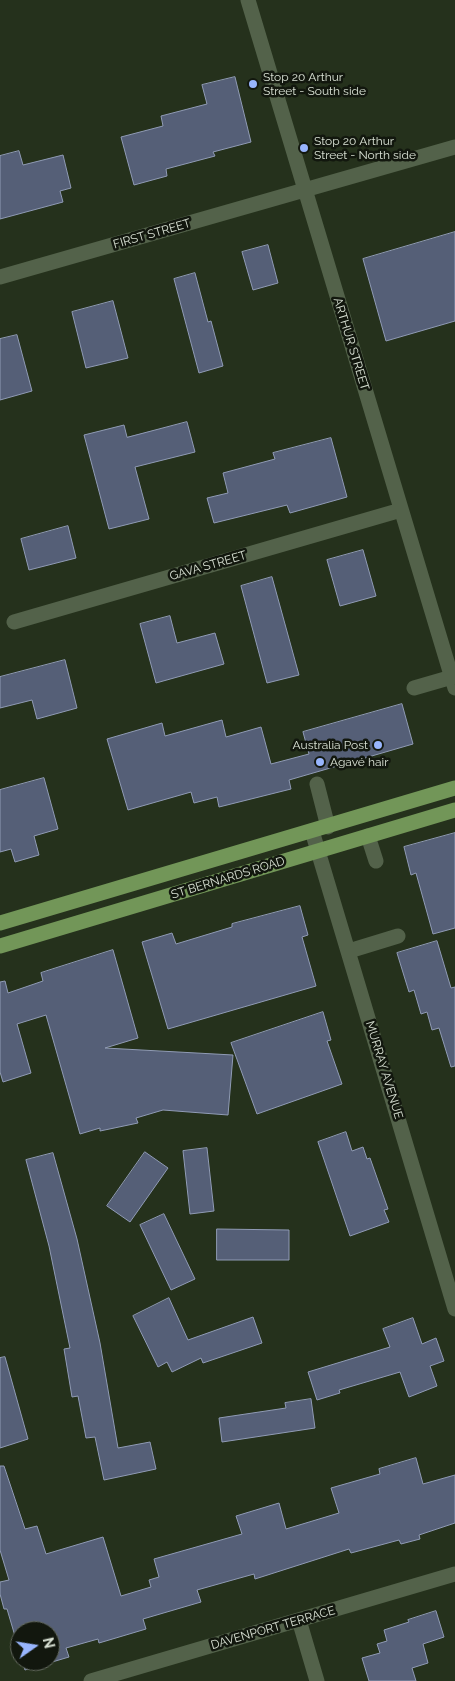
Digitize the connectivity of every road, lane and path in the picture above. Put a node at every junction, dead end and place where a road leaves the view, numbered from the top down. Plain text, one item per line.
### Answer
1 (248, 0) edge
2 (455, 147) edge
3 (304, 190) junction
4 (0, 277) edge
5 (401, 510) junction
6 (14, 622) dead end
7 (449, 649) edge
8 (453, 682) edge
9 (414, 688) dead end
10 (316, 784) dead end
11 (455, 788) edge
12 (455, 810) edge
13 (328, 827) junction
14 (312, 831) junction
15 (368, 836) junction
16 (319, 851) junction
17 (376, 861) dead end
18 (0, 924) edge
19 (398, 936) dead end
20 (0, 946) edge
21 (348, 951) junction
22 (455, 1309) edge
23 (455, 1574) edge
24 (299, 1620) junction
25 (91, 1681) edge
26 (317, 1681) edge

1 - 3 street, ARTHUR STREET
2 - 3 street, FIRST STREET
3 - 4 street, FIRST STREET
3 - 5 street, ARTHUR STREET
5 - 6 street, GAVA STREET
5 - 7 street, ARTHUR STREET
7 - 8 street, ARTHUR STREET
8 - 9 street
10 - 13 street
11 - 13 main road, ST BERNARDS ROAD
12 - 15 main road, ST BERNARDS ROAD
13 - 14 main road, ST BERNARDS ROAD
14 - 16 street, MURRAY AVENUE
14 - 18 main road, ST BERNARDS ROAD
15 - 16 main road, ST BERNARDS ROAD
15 - 17 street
16 - 20 main road, ST BERNARDS ROAD
16 - 21 street, MURRAY AVENUE
19 - 21 street
21 - 22 street, MURRAY AVENUE
23 - 24 street, DAVENPORT TERRACE
24 - 25 street, DAVENPORT TERRACE
24 - 26 street

